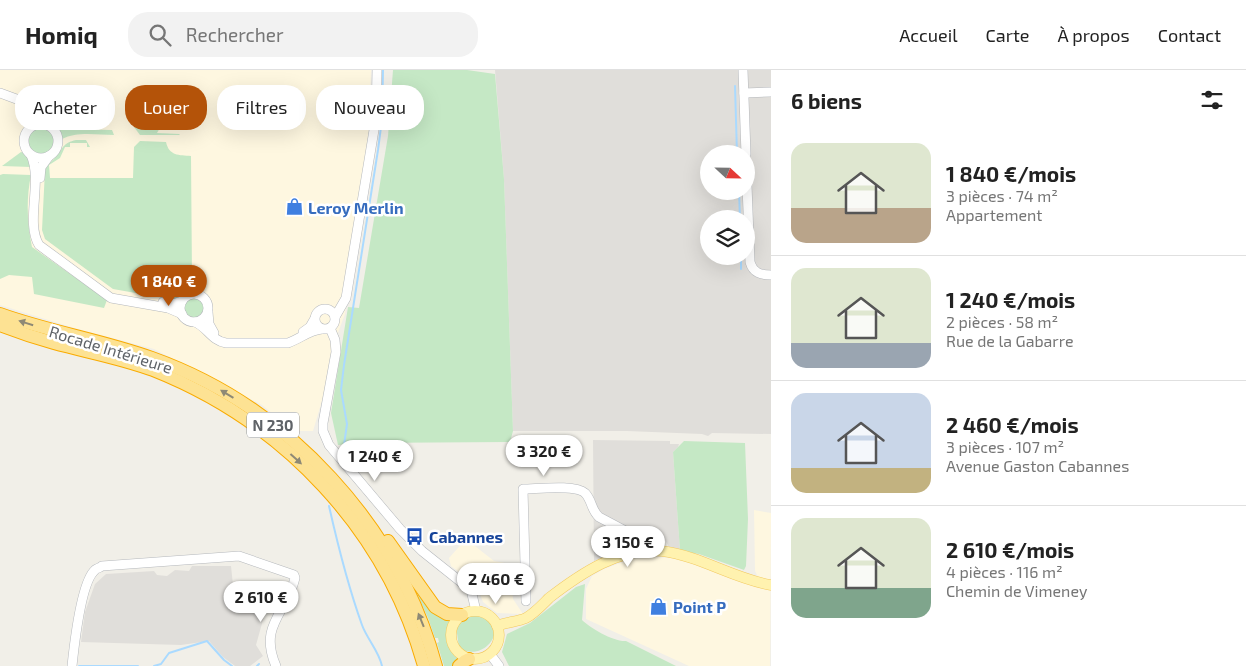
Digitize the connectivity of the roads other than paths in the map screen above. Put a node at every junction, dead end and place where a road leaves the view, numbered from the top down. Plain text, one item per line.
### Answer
1 (372, 70) edge
2 (377, 70) edge
3 (743, 70) edge
4 (0, 92) edge
5 (771, 92) edge
6 (744, 93) junction
7 (0, 98) edge
8 (15, 98) edge
9 (30, 130) edge
10 (54, 130) edge
11 (373, 131) junction
12 (26, 134) junction
13 (746, 145) edge
14 (31, 155) junction
15 (49, 156) junction
16 (748, 200) edge
17 (771, 275) edge
18 (347, 291) junction
19 (182, 301) junction
20 (327, 309) junction
21 (208, 312) junction
22 (0, 314) edge
23 (182, 314) junction
24 (335, 317) junction
25 (314, 320) junction
26 (195, 322) junction
27 (0, 326) edge
28 (326, 328) junction
29 (318, 464) junction
30 (650, 550) junction
31 (771, 586) edge
32 (526, 602) dead end
33 (476, 611) junction
34 (462, 615) junction
35 (497, 626) junction
36 (490, 654) junction
37 (464, 662) edge
38 (72, 666) edge
39 (276, 666) edge
40 (424, 666) edge
41 (436, 666) edge
42 (499, 666) edge

1 - 11 street
2 - 11 street
3 - 6 street
4 - 8 street
5 - 6 street
6 - 13 street
7 - 12 street
9 - 12 street
10 - 15 street
11 - 18 street
12 - 14 street
14 - 15 street
14 - 23 street
15 - 19 street
16 - 17 street
18 - 20 street
18 - 24 street
19 - 21 street
19 - 23 street
20 - 24 street
20 - 25 street
21 - 25 street
21 - 26 street
29 -> 22 highway, Rocade Intérieure / N 230
23 - 26 street
24 - 28 street
25 - 28 street
26 - 28 street
27 -> 40 highway, N 230
28 - 33 street
29 - 34 highway
41 -> 29 highway, Rocade Intérieure / N 230
30 - 31 main road
30 - 32 street
30 - 35 main road
33 - 34 main road
33 - 35 main road
34 - 37 main road
35 - 36 main road
36 - 37 main road
36 - 42 street
38 - 39 street

